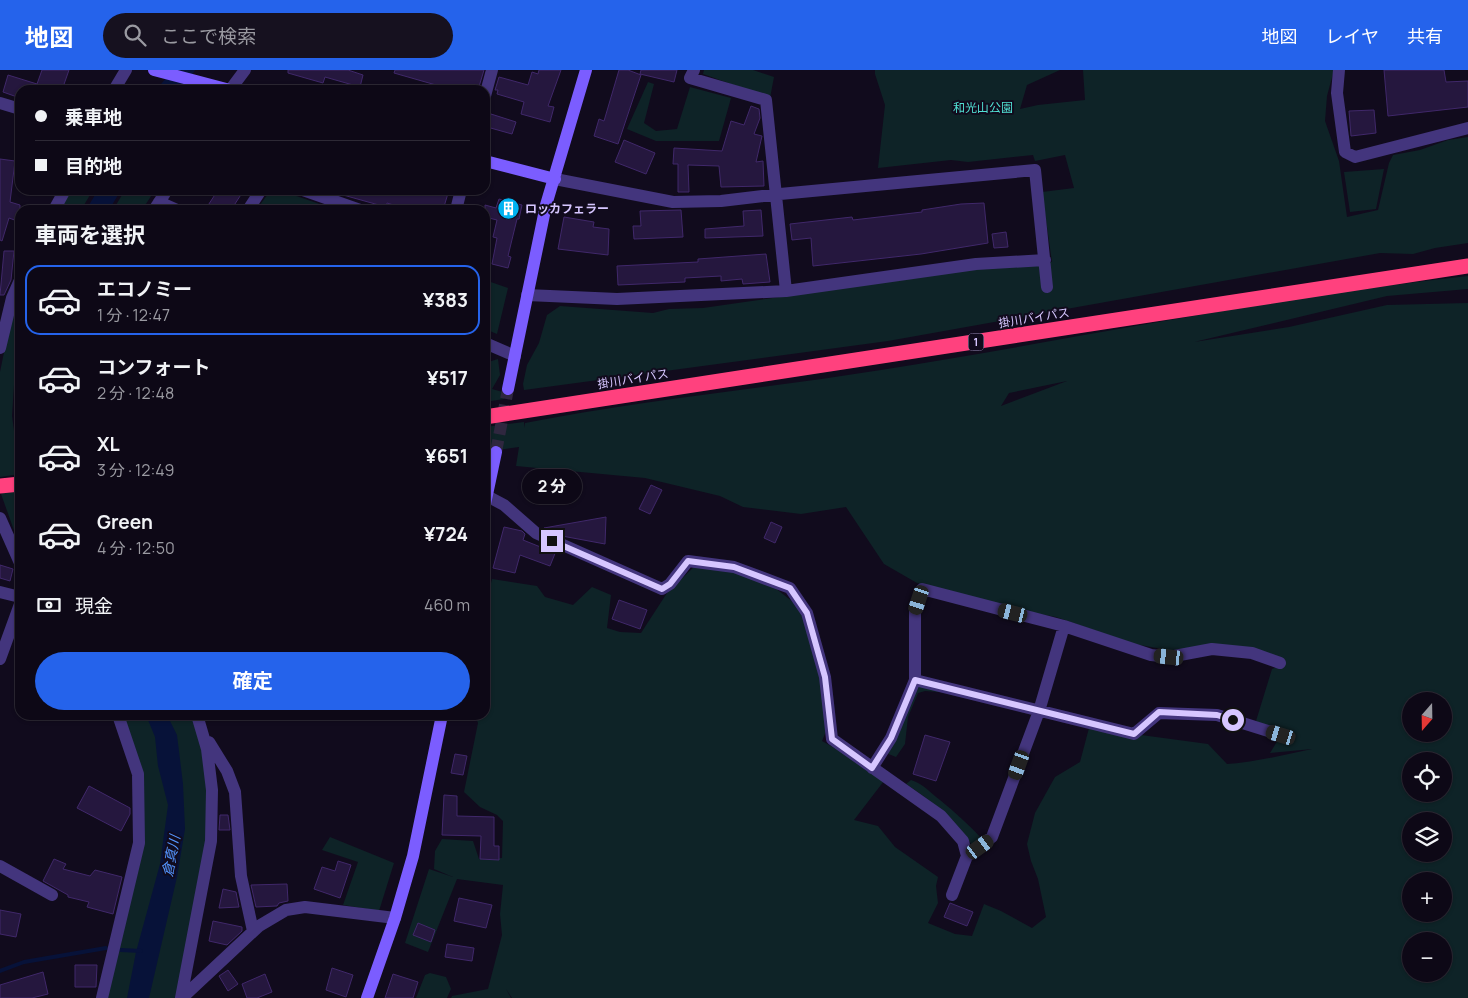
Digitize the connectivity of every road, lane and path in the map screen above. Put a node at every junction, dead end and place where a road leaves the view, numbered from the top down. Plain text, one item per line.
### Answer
1 (126, 70) edge
2 (154, 70) edge
3 (245, 70) edge
4 (492, 70) edge
5 (586, 70) edge
6 (694, 70) edge
7 (1339, 70) edge
8 (117, 85) edge
9 (211, 85) edge
10 (230, 85) edge
11 (488, 85) edge
12 (0, 103) edge
13 (15, 108) edge
14 (1468, 128) edge
15 (490, 161) edge
16 (555, 179) junction
17 (775, 194) junction
18 (317, 195) edge
19 (346, 205) edge
20 (1045, 260) junction
21 (1468, 266) edge
22 (1047, 286) dead end
23 (15, 291) edge
24 (786, 291) junction
25 (527, 295) junction
26 (490, 346) edge
27 (0, 348) edge
28 (515, 356) junction
29 (508, 389) tunnel mouth
30 (490, 416) edge
31 (496, 452) tunnel mouth
32 (490, 481) edge
33 (15, 484) edge
34 (0, 486) edge
35 (490, 501) edge
36 (0, 518) edge
37 (15, 552) edge
38 (0, 592) edge
39 (15, 595) edge
40 (15, 618) edge
41 (1064, 626) junction
42 (0, 659) edge
43 (1280, 663) dead end
44 (915, 680) junction
45 (1039, 711) junction
46 (120, 720) edge
47 (199, 720) edge
48 (441, 720) edge
49 (202, 732) junction
50 (1284, 736) dead end
51 (872, 768) junction
52 (967, 856) junction
53 (0, 866) edge
54 (52, 895) dead end
55 (952, 895) dead end
56 (395, 918) junction
57 (253, 932) junction
58 (102, 998) edge
59 (182, 998) edge
60 (367, 998) edge

1 - 8 street
2 - 9 street
3 - 10 street
4 - 11 street
5 - 16 street
6 - 17 street
7 - 14 street
12 - 13 street
15 - 16 street
16 - 17 street
16 - 25 street
17 - 20 street
17 - 24 street
18 - 19 street
20 - 22 street
20 - 24 street
21 - 30 highway, 掛川バイパス / 1
23 - 27 street
24 - 25 street
25 - 28 street
26 - 28 street
28 - 29 street
31 - 32 street
33 - 34 highway
35 - 51 street
36 - 37 street
38 - 39 street
40 - 42 street
41 - 43 street
41 - 44 street
41 - 45 street
44 - 45 street
44 - 51 street
45 - 50 street
45 - 52 street
46 - 58 street
47 - 49 street
48 - 56 street
49 - 57 street
49 - 59 street
51 - 52 street
52 - 55 street
53 - 54 street
56 - 57 street
56 - 60 street
57 - 59 street

